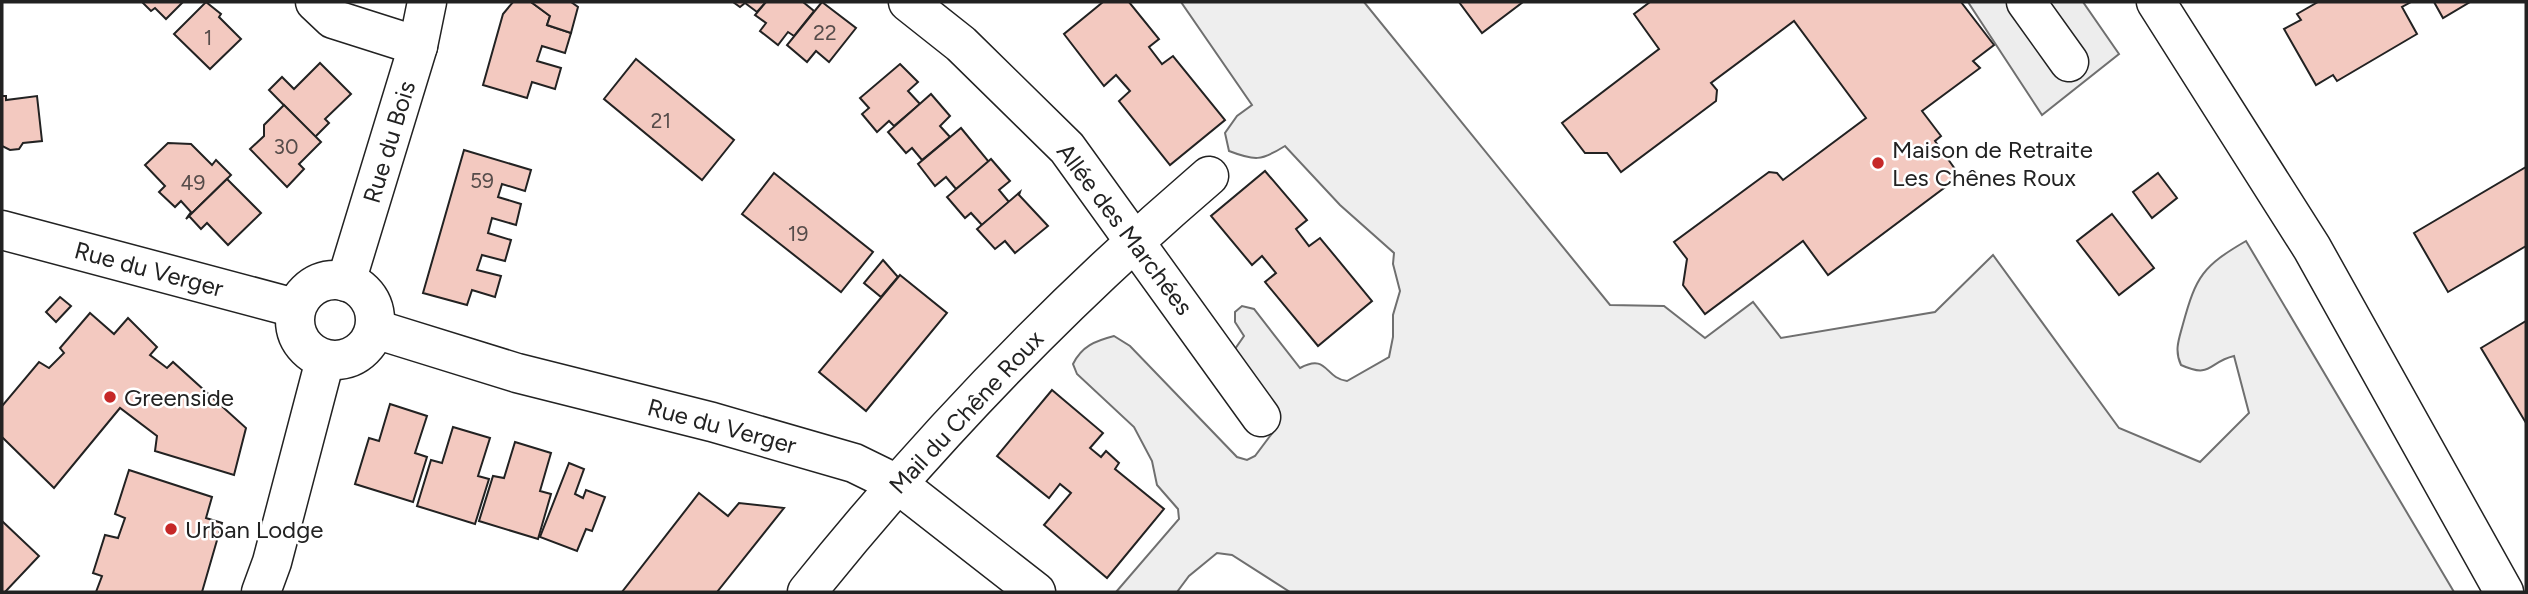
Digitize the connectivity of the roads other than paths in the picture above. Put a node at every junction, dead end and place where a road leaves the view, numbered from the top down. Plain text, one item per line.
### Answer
1 (315, 2) edge
2 (427, 2) edge
3 (908, 2) edge
4 (2025, 2) edge
5 (2156, 2) edge
6 (418, 46) junction
7 (2069, 62) dead end
8 (1209, 176) dead end
9 (2, 230) edge
10 (1134, 240) junction
11 (346, 282) junction
12 (295, 308) junction
13 (374, 329) junction
14 (325, 360) junction
15 (1261, 417) dead end
16 (899, 485) junction
17 (261, 592) edge
18 (807, 592) edge
19 (1036, 592) edge
20 (2504, 592) edge

1 - 6 street
2 - 6 street, Rue du Bois
3 - 10 street, Allée des Marchées
4 - 7 street
5 - 20 street
6 - 11 street, Rue du Bois
8 - 10 street, Mail du Chêne Roux
9 - 12 street, Rue du Verger
10 - 15 street, Allée des Marchées
10 - 16 street, Mail du Chêne Roux
11 - 12 street
11 - 13 street
12 - 14 street
13 - 14 street
13 - 16 street, Rue du Verger
14 - 17 street
16 - 18 street, Mail du Chêne Roux
16 - 19 street, Rue du Verger

